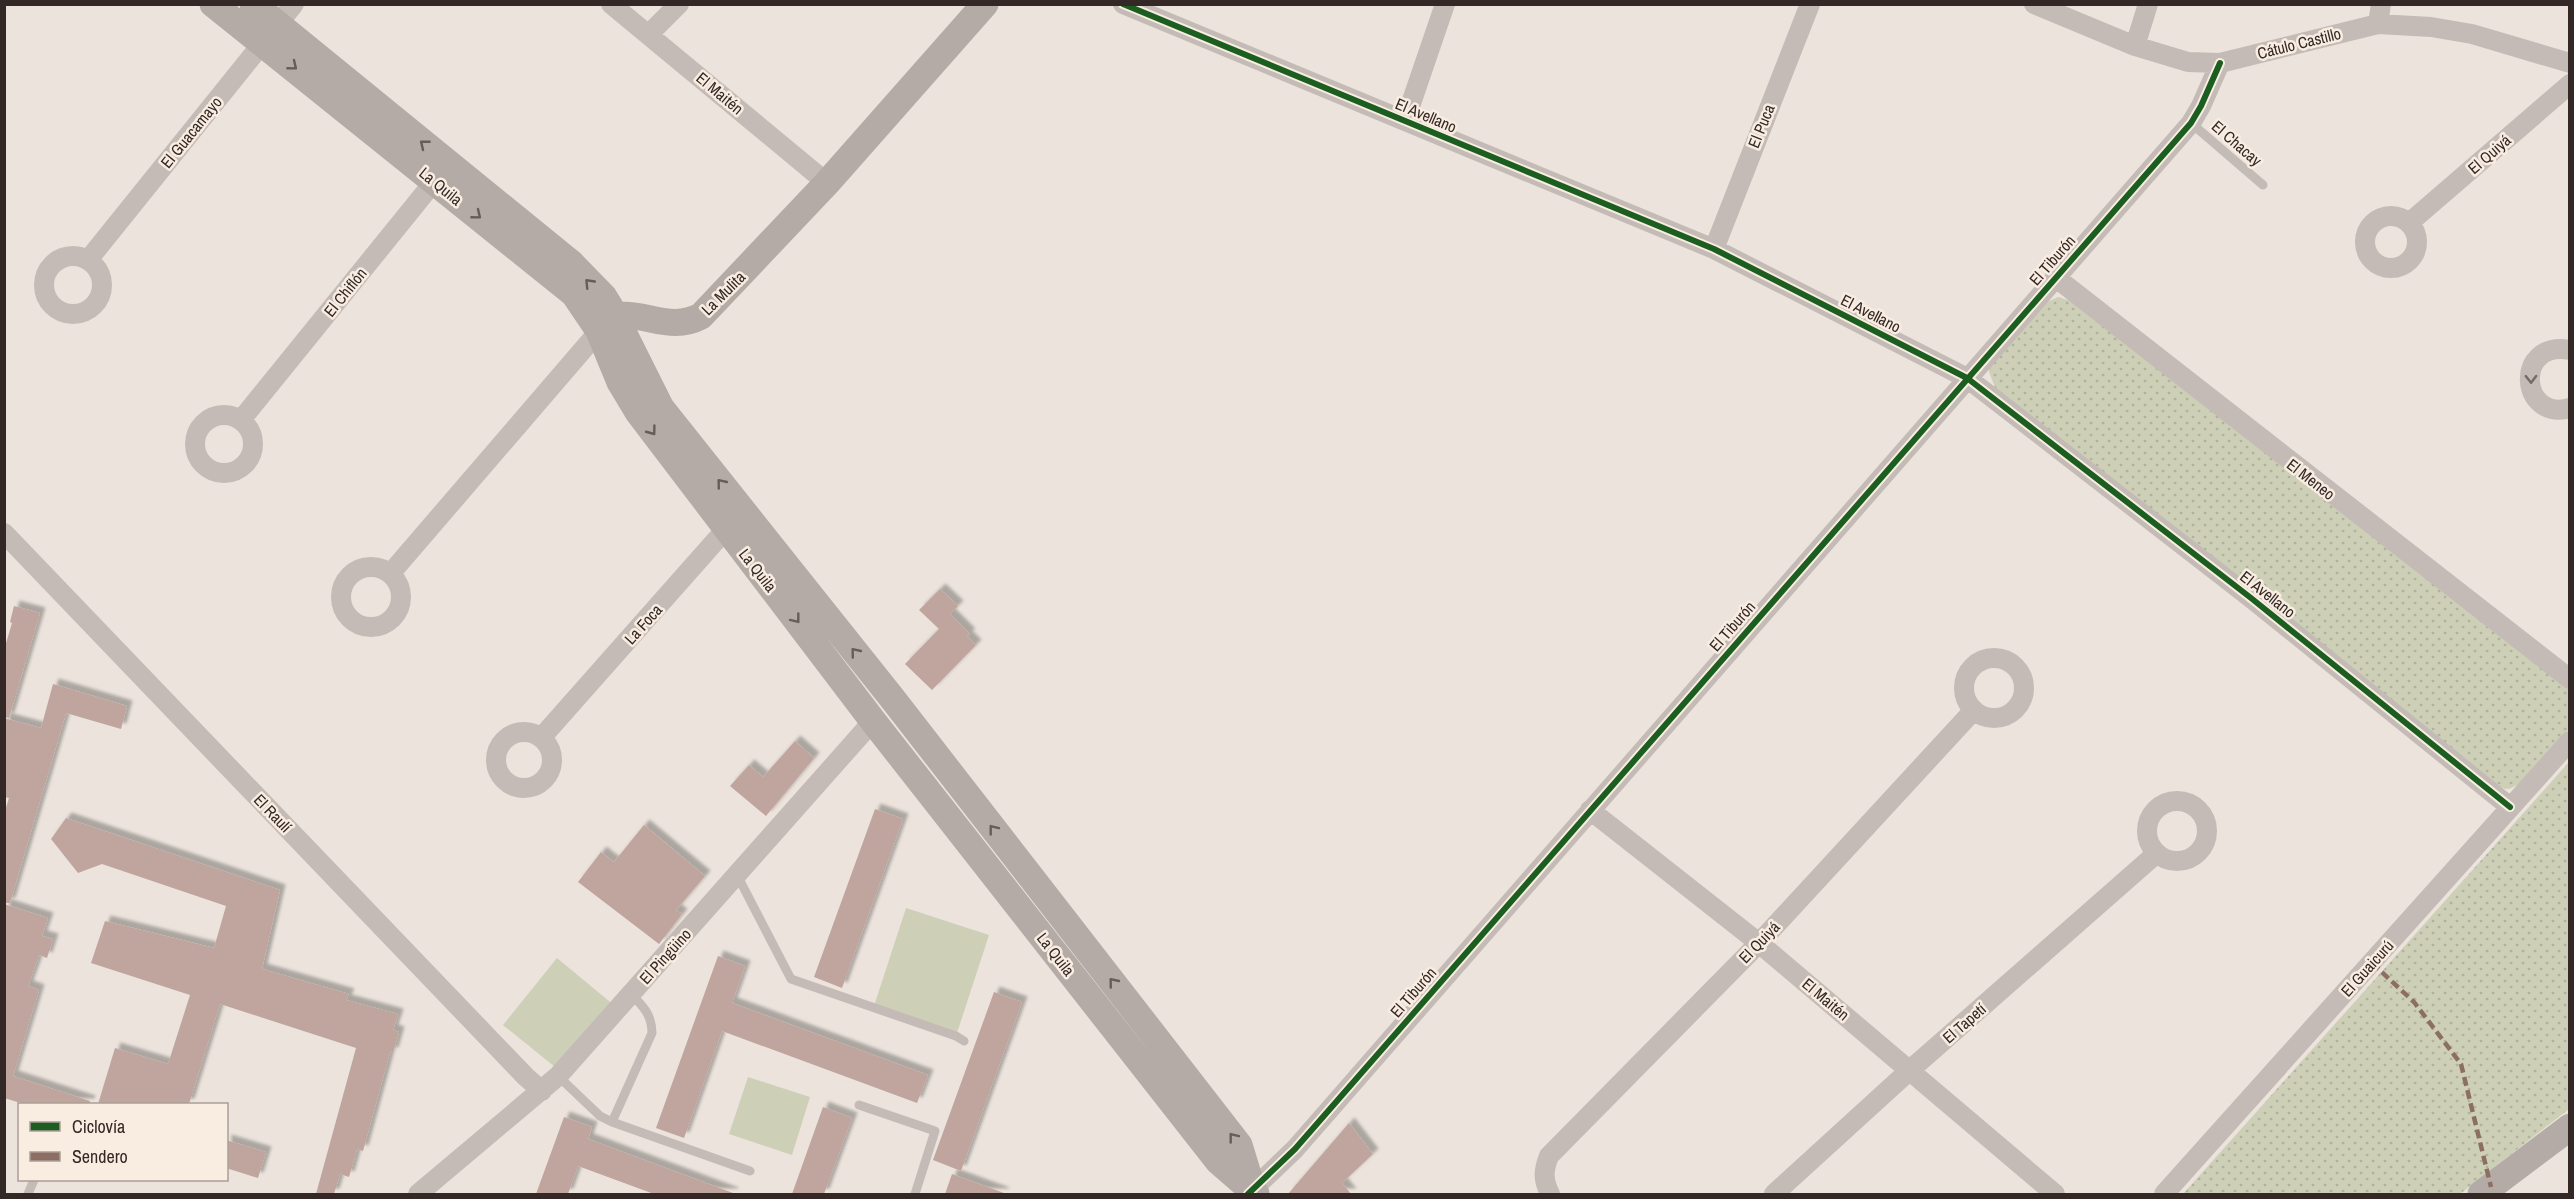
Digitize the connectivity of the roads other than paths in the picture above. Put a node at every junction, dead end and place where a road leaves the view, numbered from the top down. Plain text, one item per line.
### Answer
1 (213, 4) edge
2 (253, 4) edge
3 (611, 4) edge
4 (679, 4) edge
5 (985, 4) edge
6 (1123, 4) edge
7 (1445, 4) edge
8 (1809, 4) edge
9 (2034, 4) edge
10 (2148, 4) edge
11 (2380, 14) edge
12 (279, 24) edge
13 (649, 34) junction
14 (2135, 46) junction
15 (2220, 63) junction
16 (2570, 63) edge
17 (2570, 84) edge
18 (1405, 121) junction
19 (2191, 123) junction
20 (442, 172) junction
21 (827, 183) junction
22 (2263, 185) dead end
23 (2409, 223) dead end
24 (1714, 249) junction
25 (88, 260) dead end
26 (2055, 278) junction
27 (607, 325) junction
28 (2569, 349) edge
29 (1967, 378) junction
30 (2570, 408) edge
31 (241, 420) dead end
32 (735, 519) junction
33 (4, 533) edge
34 (390, 574) dead end
35 (2570, 679) edge
36 (892, 698) junction
37 (1974, 710) dead end
38 (873, 721) junction
39 (541, 738) dead end
40 (2570, 741) edge
41 (2510, 807) junction
42 (1590, 810) junction
43 (2157, 853) dead end
44 (737, 875) junction
45 (1759, 944) junction
46 (631, 994) junction
47 (964, 1041) dead end
48 (1910, 1070) junction
49 (558, 1076) junction
50 (542, 1091) junction
51 (859, 1105) dead end
52 (612, 1122) junction
53 (2570, 1127) edge
54 (750, 1171) dead end
55 (2033, 1188) edge
56 (1252, 1193) edge
57 (418, 1194) edge
58 (915, 1194) edge
59 (1550, 1194) edge
60 (1773, 1194) edge
61 (2055, 1194) edge
62 (2164, 1194) edge
63 (2481, 1194) edge

1 - 12 main road, La Quila
2 - 12 main road, La Quila
3 - 13 street, El Maitén
4 - 13 street
5 - 21 main road, La Mulita
6 - 18 street, El Avellano
7 - 18 street
8 - 24 street, El Puca
9 - 14 street, Cátulo Castillo
10 - 14 street
11 - 15 street, Cátulo Castillo
11 - 16 street, Cátulo Castillo
12 - 20 main road, La Quila
12 - 25 street, El Guacamayo
13 - 21 street, El Maitén
14 - 15 street, Cátulo Castillo
15 - 19 street, El Tiburón
17 - 23 street, El Quiyá
18 - 24 street, El Avellano
19 - 22 lane, El Chacay
19 - 26 street, El Tiburón
20 - 27 main road, La Quila
20 - 31 street, El Chiflón
21 - 27 main road, La Mulita
24 - 29 street, El Avellano
26 - 29 street, El Tiburón
26 - 35 street, El Meneo
27 - 32 main road, La Quila
27 - 34 street
28 -> 30 street
29 - 41 street, El Avellano
29 - 42 street, El Tiburón
36 -> 32 main road, La Quila
32 -> 38 main road, La Quila
32 - 39 street, La Foca
33 - 50 street, El Raulí
36 - 38 main road, El Pingüino
56 -> 36 main road, La Quila
37 - 45 street, El Quiyá
38 - 44 street, El Pingüino
38 - 56 main road, La Quila
40 - 41 street, El Guaicurú
41 - 62 street, El Guaicurú
42 - 45 street, El Maitén
42 - 56 street, El Tiburón
43 - 48 street, El Tapetí
44 - 46 street, El Pingüino
44 - 47 lane
45 - 48 street, El Maitén
45 - 59 street, El Quiyá
46 - 49 street, El Pingüino
46 - 52 lane
48 - 55 street, El Maitén
48 - 60 street, El Tapetí
49 - 50 street, El Pingüino
49 - 52 lane
50 - 57 street, El Pingüino
51 - 58 lane
52 - 54 lane
53 - 63 main road
55 - 61 street, El Maitén

